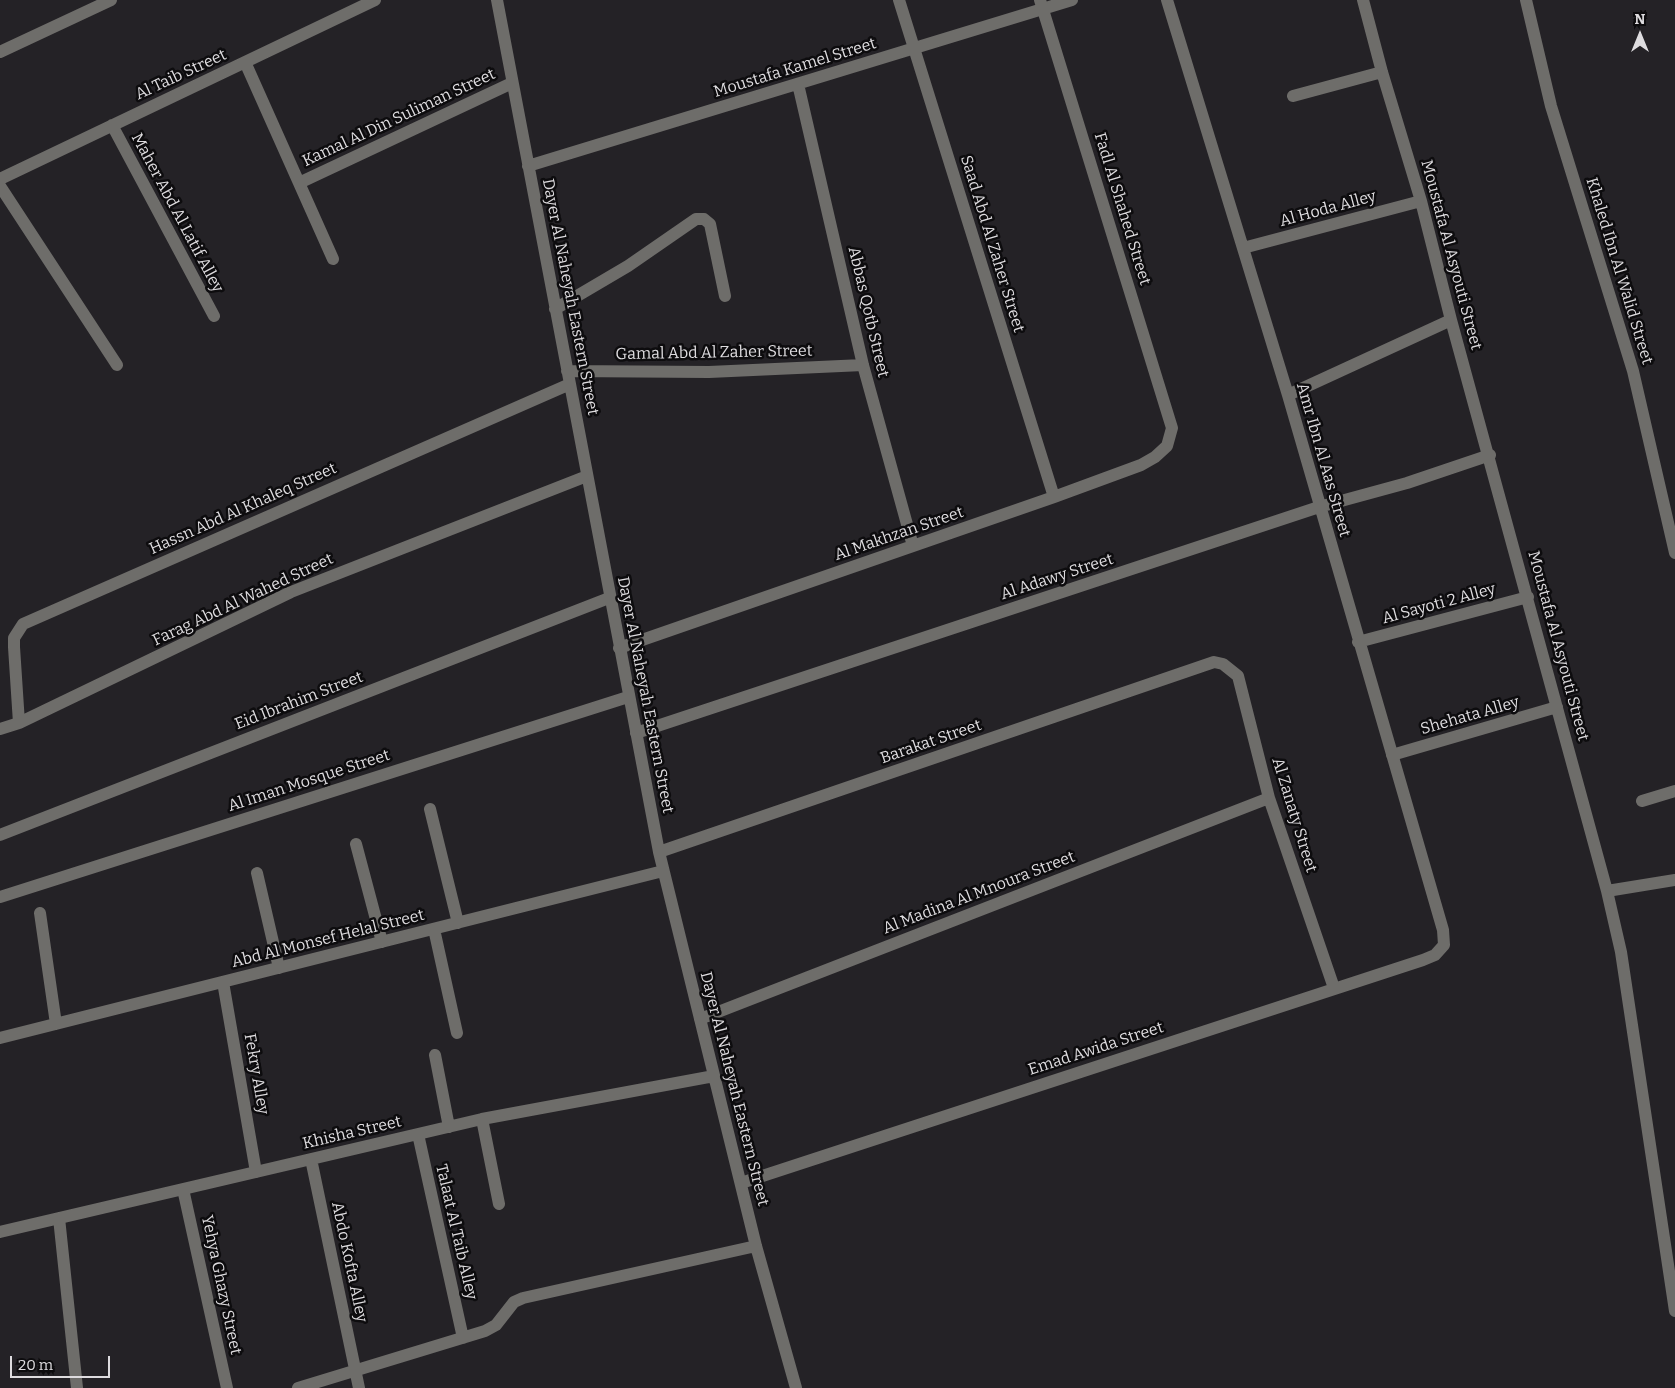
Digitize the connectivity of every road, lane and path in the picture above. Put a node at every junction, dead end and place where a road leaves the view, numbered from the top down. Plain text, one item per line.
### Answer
1 (111, 0) edge
2 (375, 0) edge
3 (497, 0) edge
4 (899, 0) edge
5 (1072, 0) edge
6 (1167, 0) edge
7 (1363, 0) edge
8 (1526, 0) edge
9 (1042, 4) edge
10 (914, 49) junction
11 (0, 52) edge
12 (246, 62) junction
13 (1382, 72) junction
14 (512, 83) junction
15 (798, 84) junction
16 (1294, 96) dead end
17 (112, 126) junction
18 (528, 166) junction
19 (0, 179) edge
20 (299, 184) junction
21 (0, 186) edge
22 (1421, 201) junction
23 (1244, 248) junction
24 (332, 259) dead end
25 (724, 296) dead end
26 (555, 309) junction
27 (214, 316) dead end
28 (1451, 320) junction
29 (117, 365) dead end
30 (862, 365) junction
31 (567, 371) junction
32 (570, 384) junction
33 (1288, 394) junction
34 (1172, 428) joint
35 (1490, 455) junction
36 (587, 476) junction
37 (1054, 497) junction
38 (1319, 507) junction
39 (913, 546) junction
40 (1675, 553) edge
41 (1528, 597) junction
42 (609, 598) junction
43 (1358, 642) junction
44 (619, 648) junction
45 (1214, 662) joint
46 (628, 697) junction
47 (1558, 707) junction
48 (19, 723) junction
49 (0, 728) edge
50 (636, 733) junction
51 (1392, 755) junction
52 (1675, 791) edge
53 (1269, 798) junction
54 (1642, 801) dead end
55 (430, 809) dead end
56 (0, 835) edge
57 (356, 844) dead end
58 (659, 852) junction
59 (663, 871) junction
60 (257, 874) dead end
61 (1675, 880) edge
62 (1607, 891) junction
63 (0, 897) edge
64 (40, 913) dead end
65 (458, 923) junction
66 (434, 929) junction
67 (1443, 930) joint
68 (382, 942) junction
69 (279, 968) junction
70 (223, 982) junction
71 (1334, 988) junction
72 (700, 1019) junction
73 (56, 1024) junction
74 (457, 1033) dead end
75 (0, 1038) edge
76 (435, 1055) dead end
77 (714, 1076) junction
78 (482, 1119) junction
79 (449, 1127) junction
80 (418, 1134) junction
81 (311, 1159) junction
82 (256, 1172) junction
83 (741, 1183) junction
84 (184, 1189) junction
85 (499, 1204) dead end
86 (59, 1218) junction
87 (0, 1232) edge
88 (756, 1246) junction
89 (1675, 1311) edge
90 (463, 1338) junction
91 (355, 1371) junction
92 (77, 1388) edge
93 (227, 1388) edge
94 (298, 1388) edge
95 (359, 1388) edge
96 (796, 1388) edge

1 - 11 street
2 - 12 street, Al Taib Street
3 - 14 street, Dayer Al Naheyah Eastern Street
4 - 10 street, Saad Abd Al Zaher Street
5 - 9 street, Moustafa Kamel Street
6 - 23 street, Amr Ibn Al Aas Street
7 - 13 street, Moustafa Al Asyouti Street
8 - 40 street, Khaled Ibn Al Walid Street
9 - 10 street, Moustafa Kamel Street
9 - 34 street, Fadl Al Shahed Street
10 - 15 street, Moustafa Kamel Street
10 - 37 street, Saad Abd Al Zaher Street
12 - 17 street, Al Taib Street
12 - 20 street
13 - 16 street
13 - 22 street, Moustafa Al Asyouti Street
14 - 18 street, Dayer Al Naheyah Eastern Street
14 - 20 street, Kamal Al Din Suliman Street
15 - 18 street, Moustafa Kamel Street
15 - 30 street, Abbas Qotb Street
17 - 19 street, Al Taib Street
17 - 27 street, Maher Abd Al Latif Alley
18 - 26 street, Dayer Al Naheyah Eastern Street
20 - 24 street
21 - 29 street
22 - 23 street, Al Hoda Alley
22 - 28 street, Moustafa Al Asyouti Street
23 - 33 street, Amr Ibn Al Aas Street
25 - 26 street
26 - 31 street, Dayer Al Naheyah Eastern Street
28 - 33 street
28 - 35 street, Moustafa Al Asyouti Street
30 - 31 street, Gamal Abd Al Zaher Street
30 - 39 street, Abbas Qotb Street
31 - 32 street, Dayer Al Naheyah Eastern Street
32 - 36 street, Dayer Al Naheyah Eastern Street
32 - 48 street, Hassn Abd Al Khaleq Street
33 - 38 street, Amr Ibn Al Aas Street
34 - 37 street, Al Makhzan Street
35 - 38 street, Al Adawy Street
35 - 41 street, Moustafa Al Asyouti Street
36 - 42 street, Dayer Al Naheyah Eastern Street
36 - 48 street, Farag Abd Al Wahed Street
37 - 39 street, Al Makhzan Street
38 - 43 street, Amr Ibn Al Aas Street
38 - 50 street, Al Adawy Street
39 - 44 street, Al Makhzan Street
41 - 43 street, Al Sayoti 2 Alley
41 - 47 street, Moustafa Al Asyouti Street
42 - 44 street, Dayer Al Naheyah Eastern Street
42 - 56 street, Eid Ibrahim Street
43 - 51 street, Amr Ibn Al Aas Street
44 - 46 street, Dayer Al Naheyah Eastern Street
45 - 53 street, Al Zanaty Street
45 - 58 street, Barakat Street
46 - 50 street, Dayer Al Naheyah Eastern Street
46 - 63 street, Al Iman Mosque Street
47 - 51 street, Shehata Alley
47 - 62 street, Moustafa Al Asyouti Street
48 - 49 street, Farag Abd Al Wahed Street
50 - 58 street, Dayer Al Naheyah Eastern Street
51 - 67 street, Amr Ibn Al Aas Street
52 - 54 street
53 - 71 street, Al Zanaty Street
53 - 72 street, Al Madina Al Mnoura Street
55 - 65 street
57 - 68 street
58 - 59 street, Dayer Al Naheyah Eastern Street
59 - 65 street, Abd Al Monsef Helal Street
59 - 72 street, Dayer Al Naheyah Eastern Street
60 - 69 street
61 - 62 street
62 - 89 street, Moustafa Al Asyouti Street
64 - 73 street
65 - 66 street, Abd Al Monsef Helal Street
66 - 68 street, Abd Al Monsef Helal Street
66 - 74 street
67 - 71 street, Emad Awida Street
68 - 69 street, Abd Al Monsef Helal Street
69 - 70 street, Abd Al Monsef Helal Street
70 - 73 street, Abd Al Monsef Helal Street
70 - 82 street, Fekry Alley
71 - 83 street, Emad Awida Street
72 - 77 street, Dayer Al Naheyah Eastern Street
73 - 75 street, Abd Al Monsef Helal Street
76 - 79 street
77 - 78 street, Khisha Street
77 - 83 street, Dayer Al Naheyah Eastern Street
78 - 79 street, Khisha Street
78 - 85 street
79 - 80 street, Khisha Street
80 - 81 street, Khisha Street
80 - 90 street, Talaat Al Taib Alley
81 - 82 street, Khisha Street
81 - 91 street, Abdo Kofta Alley
82 - 84 street, Khisha Street
83 - 88 street, Dayer Al Naheyah Eastern Street
84 - 86 street, Khisha Street
84 - 93 street, Yehya Ghazy Street
86 - 87 street, Khisha Street
86 - 92 street
88 - 90 street
88 - 96 street, Dayer Al Naheyah Eastern Street
90 - 91 street
91 - 94 street
91 - 95 street, Abdo Kofta Alley

